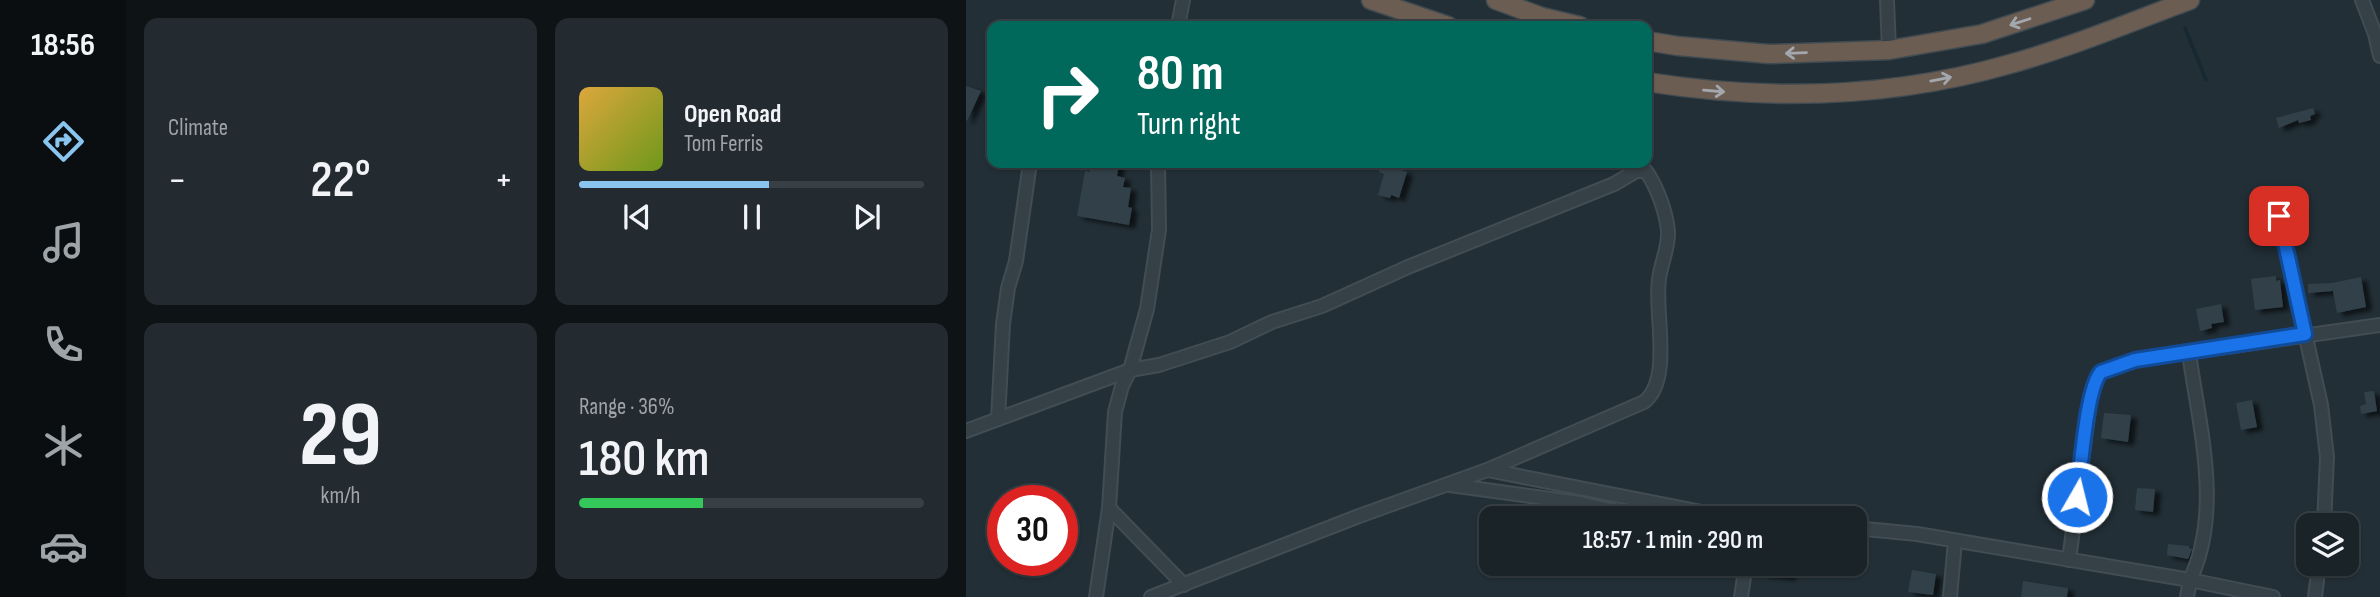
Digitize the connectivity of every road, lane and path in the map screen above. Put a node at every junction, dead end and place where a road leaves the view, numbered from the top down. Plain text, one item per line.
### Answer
1 (1183, 0) edge
2 (1371, 0) edge
3 (1496, 0) edge
4 (1887, 0) edge
5 (2085, 0) edge
6 (2190, 0) edge
7 (2362, 0) edge
8 (1179, 21) edge
9 (1433, 21) edge
10 (1559, 21) edge
11 (2378, 34) edge
12 (1652, 42) edge
13 (1889, 50) junction
14 (2380, 56) edge
15 (1652, 83) edge
16 (1029, 168) edge
17 (1158, 168) edge
18 (2279, 216) dead end
19 (2380, 325) edge
20 (2305, 334) junction
21 (2189, 353) junction
22 (1130, 370) junction
23 (998, 419) junction
24 (966, 431) edge
25 (1487, 470) junction
26 (1447, 484) junction
27 (1590, 489) junction
28 (1580, 503) junction
29 (1593, 506) edge
30 (1667, 506) edge
31 (1109, 508) junction
32 (2325, 513) edge
33 (1867, 529) edge
34 (1955, 541) junction
35 (2069, 560) junction
36 (1742, 576) edge
37 (2318, 576) edge
38 (2189, 580) junction
39 (1184, 585) junction
40 (1096, 597) edge
41 (1151, 597) edge
42 (1741, 597) edge
43 (1950, 597) edge
44 (2187, 597) edge
45 (2273, 597) edge
46 (2315, 597) edge

1 - 8 street
2 - 9 highway
3 - 10 highway
4 - 13 street
5 -> 13 highway
15 -> 6 highway
7 - 11 street
11 - 14 street
13 -> 12 highway
16 - 23 street
17 - 22 street
18 - 20 street
19 - 20 street
20 - 21 street
20 - 32 street
21 - 35 street
21 - 38 street
22 - 23 street
22 - 25 street
22 - 31 street
23 - 24 street
25 - 26 street
25 - 27 street
26 - 28 street
26 - 39 street
27 - 28 street
27 - 30 street
28 - 29 street
31 - 39 street
31 - 40 street
33 - 34 street
34 - 35 street
34 - 43 street
35 - 38 street
36 - 42 street
37 - 46 street
38 - 44 street
38 - 45 street
39 - 41 street

